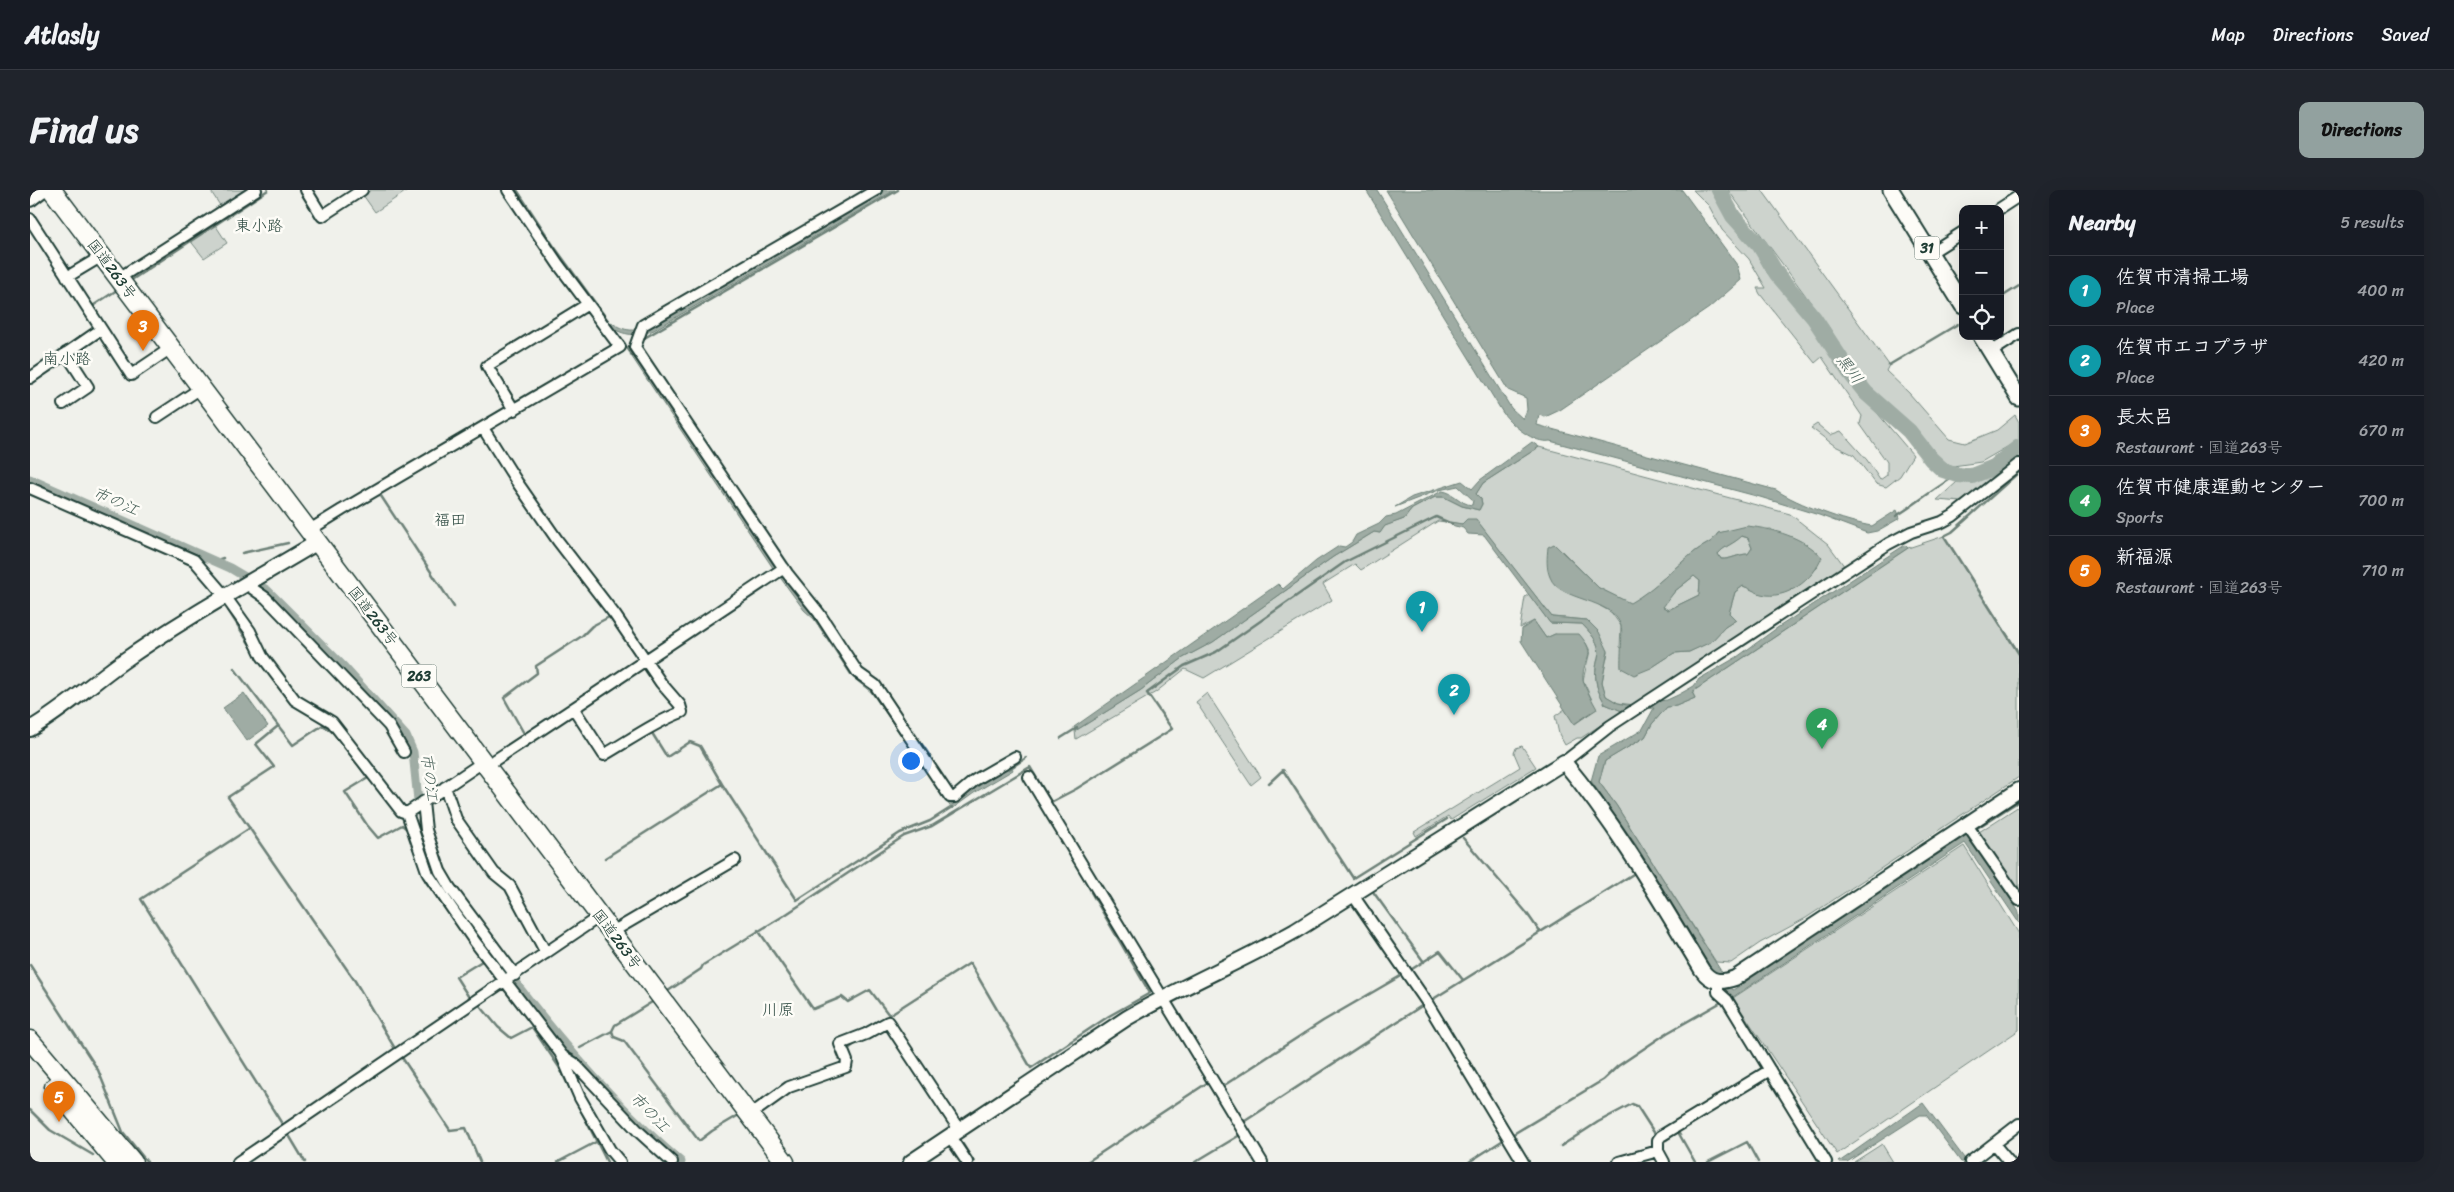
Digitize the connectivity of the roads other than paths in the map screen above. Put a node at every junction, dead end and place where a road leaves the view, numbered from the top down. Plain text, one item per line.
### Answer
1 (42, 190) edge
2 (52, 190) edge
3 (256, 190) edge
4 (306, 190) edge
5 (362, 190) edge
6 (508, 190) edge
7 (876, 190) edge
8 (1891, 190) edge
9 (2019, 196) edge
10 (30, 199) edge
11 (2004, 206) edge
12 (30, 219) edge
13 (1959, 235) edge
14 (1930, 253) junction
15 (102, 256) junction
16 (67, 277) junction
17 (119, 278) junction
18 (1959, 300) edge
19 (588, 304) junction
20 (100, 330) junction
21 (2019, 334) edge
22 (1984, 340) edge
23 (171, 348) junction
24 (1991, 352) junction
25 (66, 353) junction
26 (30, 378) edge
27 (201, 388) junction
28 (2019, 398) edge
29 (63, 404) dead end
30 (514, 410) junction
31 (157, 417) dead end
32 (485, 431) junction
33 (2019, 464) edge
34 (30, 488) edge
35 (312, 537) junction
36 (780, 570) junction
37 (251, 581) junction
38 (225, 596) junction
39 (644, 661) junction
40 (576, 711) junction
41 (30, 729) edge
42 (404, 752) dead end
43 (1015, 757) dead end
44 (483, 762) junction
45 (1564, 762) junction
46 (1029, 777) dead end
47 (445, 787) junction
48 (2019, 790) edge
49 (423, 802) junction
50 (410, 811) junction
51 (1970, 829) junction
52 (735, 860) dead end
53 (1355, 893) junction
54 (2019, 900) edge
55 (600, 916) junction
56 (612, 932) junction
57 (546, 953) junction
58 (515, 975) junction
59 (1724, 980) junction
60 (504, 982) junction
61 (1162, 998) junction
62 (30, 1040) edge
63 (561, 1054) junction
64 (30, 1057) edge
65 (1770, 1070) junction
66 (750, 1115) junction
67 (2019, 1124) edge
68 (955, 1135) junction
69 (1994, 1144) junction
70 (1658, 1151) junction
71 (116, 1162) edge
72 (133, 1162) edge
73 (238, 1162) edge
74 (620, 1162) edge
75 (672, 1162) edge
76 (786, 1162) edge
77 (911, 1162) edge
78 (967, 1162) edge
79 (1262, 1162) edge
80 (1523, 1162) edge
81 (1619, 1162) edge
82 (1664, 1162) edge
83 (1826, 1162) edge
84 (1970, 1162) edge
85 (2009, 1162) edge

1 - 10 street
2 - 15 highway, 国道263号 / 263
3 - 17 street
4 - 5 street
6 - 19 street
7 - 36 street
8 - 14 main road, 31
9 - 11 street
12 - 16 street
13 - 14 street
14 - 18 main road, 31
15 - 16 street
15 - 17 highway, 国道263号 / 263
16 - 20 street
17 - 23 highway, 国道263号 / 263
19 - 30 street
19 - 30 street
20 - 23 street
20 - 25 street
21 - 24 street
22 - 24 main road
23 - 27 highway, 国道263号 / 263
24 - 28 main road
25 - 26 street
25 - 29 street
27 - 31 street
27 - 35 highway, 国道263号 / 263
30 - 32 street
32 - 35 street
32 - 39 street
33 - 45 street
34 - 38 street
35 - 37 street
35 - 44 highway, 国道263号 / 263
36 - 39 street
36 - 43 street
37 - 38 street
37 - 42 street
38 - 41 street
38 - 50 street
39 - 40 street
39 - 40 street
40 - 44 street
44 - 47 street
44 - 55 highway, 国道263号 / 263
45 - 53 street
45 - 59 street
46 - 61 street
47 - 49 street
47 - 57 street
48 - 51 street
49 - 50 street
49 - 58 street
50 - 60 street
51 - 54 street
51 - 59 street
52 - 56 street
53 - 61 street
53 - 80 street
55 - 56 highway, 国道263号 / 263
55 - 57 street
56 - 66 highway, 国道263号 / 263
57 - 58 street
58 - 60 street
59 - 65 street
60 - 63 street
60 - 73 street
61 - 68 street
61 - 79 street
62 - 72 highway
63 - 74 street
63 - 75 street
64 - 71 highway
65 - 70 street
65 - 83 street
66 - 68 street
66 - 76 highway, 国道263号 / 263
67 - 69 street
68 - 77 street
68 - 78 street
69 - 84 street
69 - 85 street
70 - 81 street
70 - 82 street

